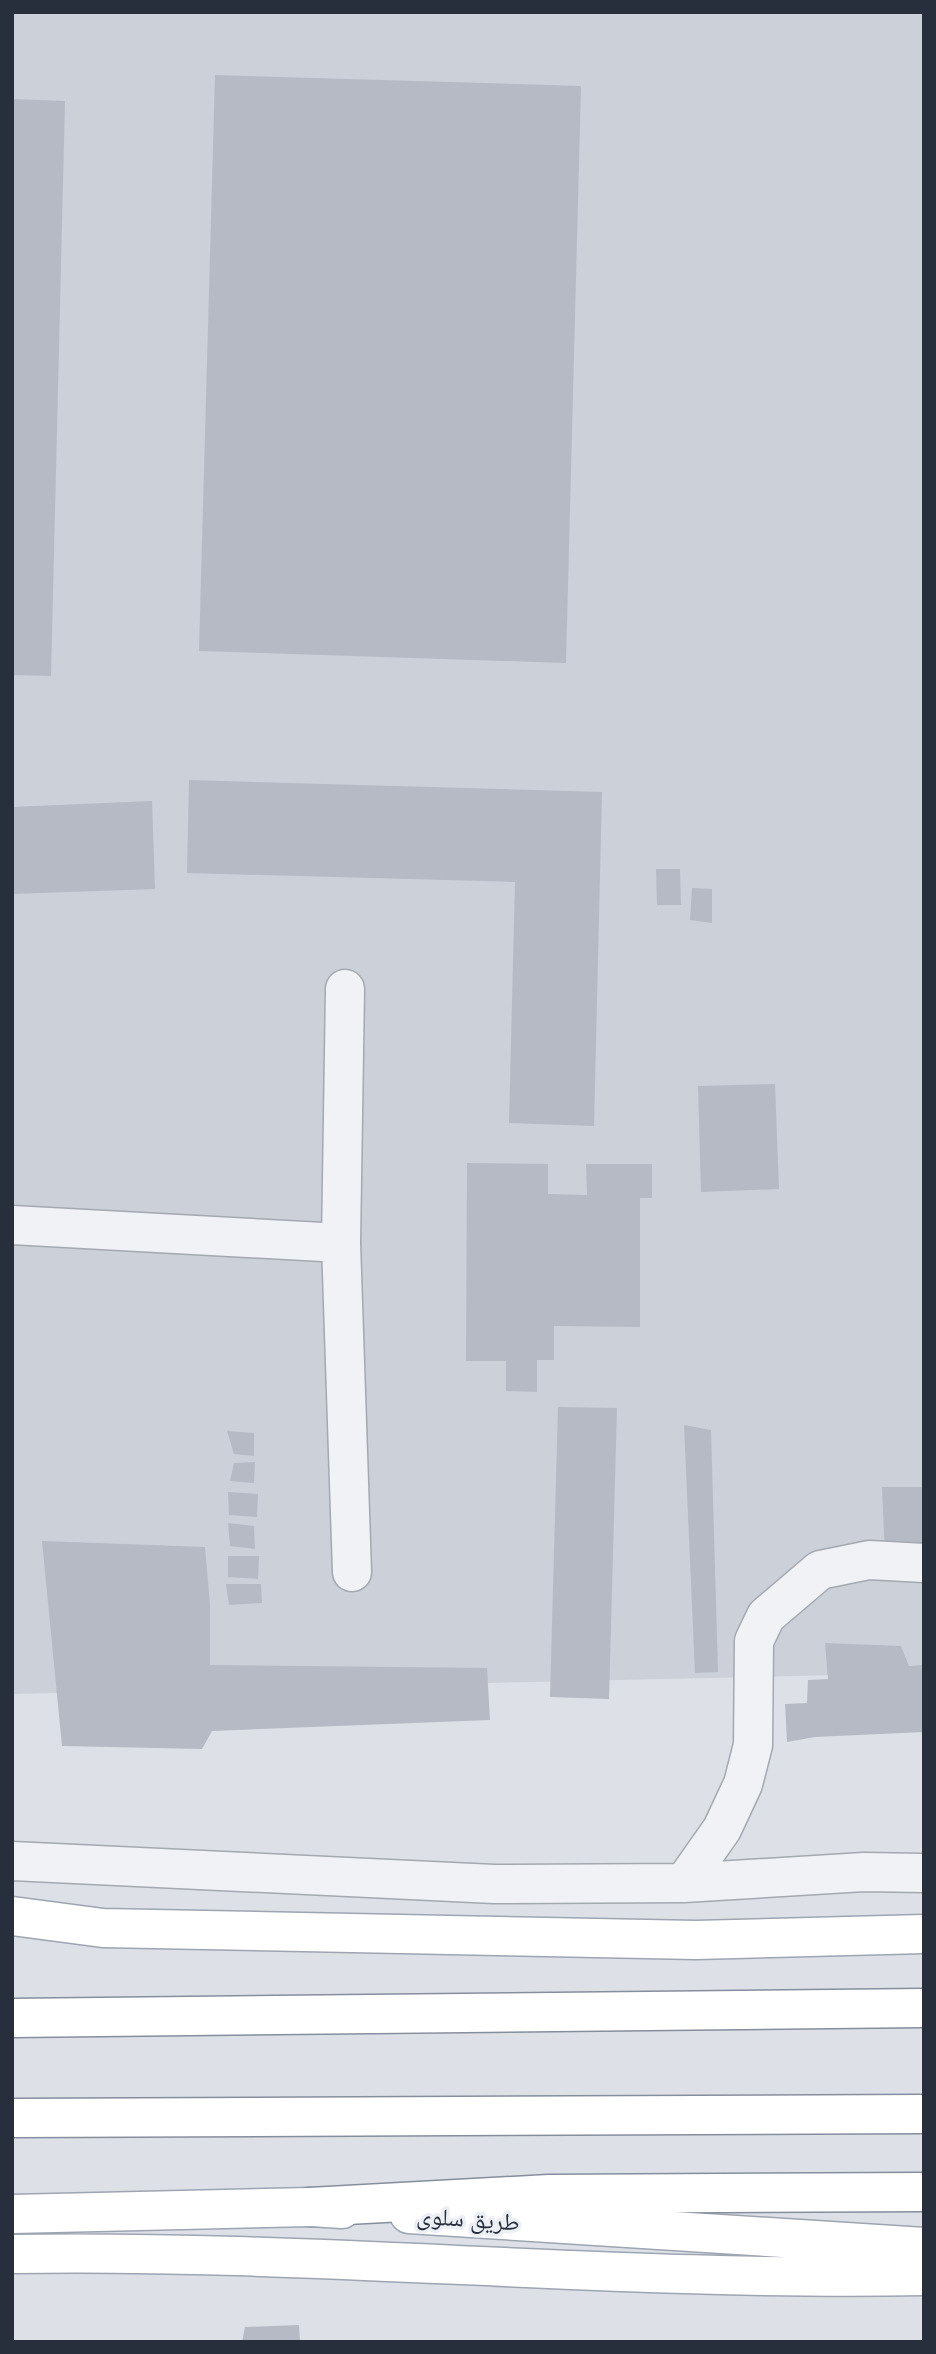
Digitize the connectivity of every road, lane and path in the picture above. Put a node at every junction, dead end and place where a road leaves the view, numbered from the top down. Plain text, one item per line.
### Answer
1 (345, 989) dead end
2 (12, 1224) edge
3 (341, 1243) junction
4 (924, 1563) edge
5 (352, 1572) dead end
6 (19, 1856) edge
7 (924, 1873) edge
8 (684, 1883) junction
9 (924, 1906) edge
10 (12, 1916) edge
11 (103, 1927) junction
12 (12, 1930) edge
13 (908, 1934) edge
14 (924, 2008) edge
15 (12, 2018) edge
16 (924, 2114) edge
17 (12, 2118) edge
18 (924, 2192) edge
19 (310, 2207) junction
20 (12, 2214) edge
21 (924, 2247) edge
22 (12, 2254) edge
23 (924, 2276) edge

1 - 3 street
2 - 3 street
3 - 5 street
4 - 8 street
6 - 8 street
7 - 8 street
9 - 13 main road
10 - 11 main road
11 - 12 main road
11 - 13 main road
14 - 15 main road
16 - 17 main road
18 - 19 main road
19 - 20 main road, طريق سلوى
19 - 21 main road, طريق سلوى
22 - 23 main road

